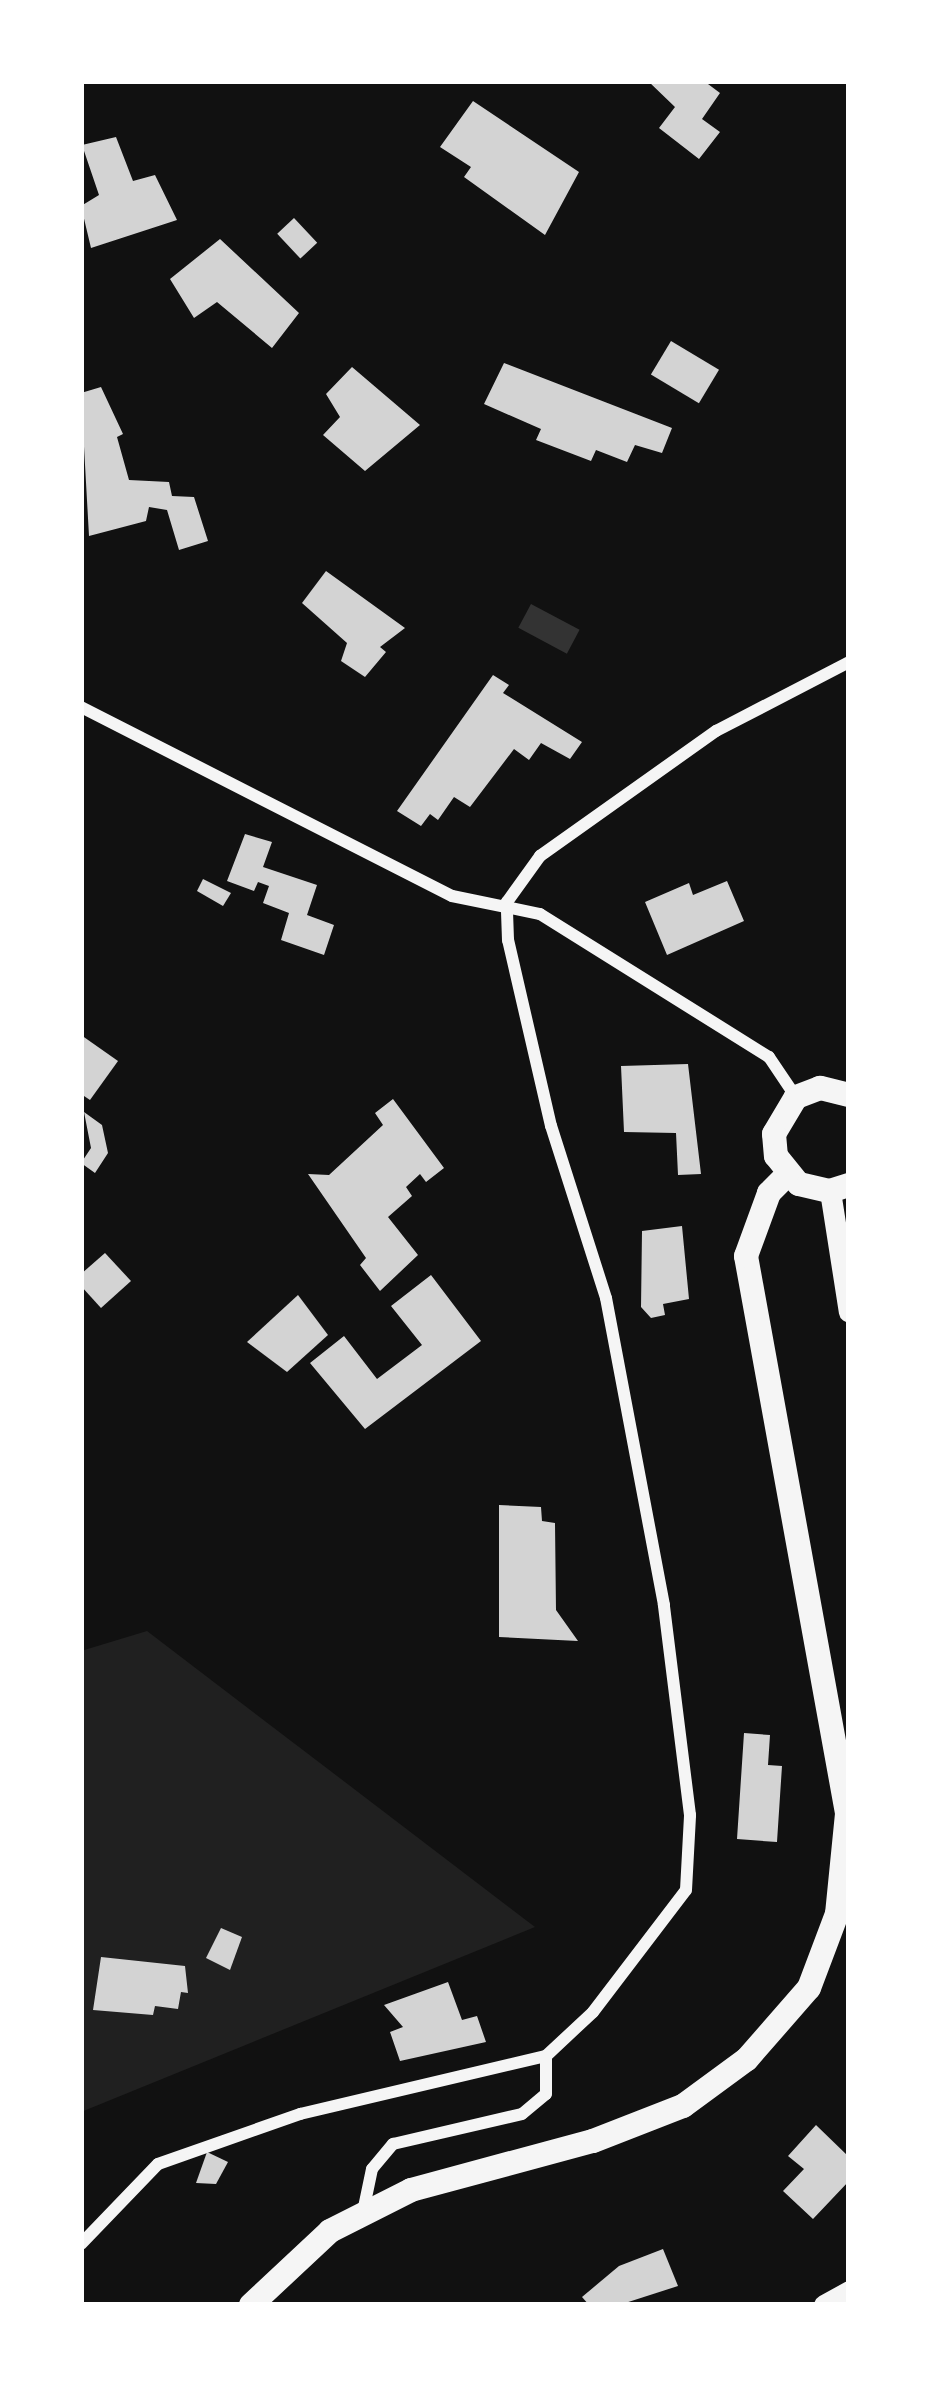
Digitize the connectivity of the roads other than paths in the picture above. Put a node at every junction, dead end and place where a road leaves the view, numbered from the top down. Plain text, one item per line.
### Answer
1 (849, 662) edge
2 (81, 707) edge
3 (507, 902) junction
4 (848, 1090) edge
5 (796, 1097) junction
6 (787, 1174) junction
7 (840, 1188) edge
8 (849, 1312) edge
9 (546, 2056) junction
10 (362, 2216) junction
11 (81, 2244) edge
12 (849, 2291) edge
13 (251, 2305) edge
14 (824, 2305) edge

1 - 3 street
2 - 3 street
3 - 5 street
3 - 9 street
4 - 5 main road
5 - 6 main road
6 - 7 main road
6 - 10 main road
7 - 8 street
9 - 10 street
9 - 11 street
10 - 13 main road
12 - 14 street

